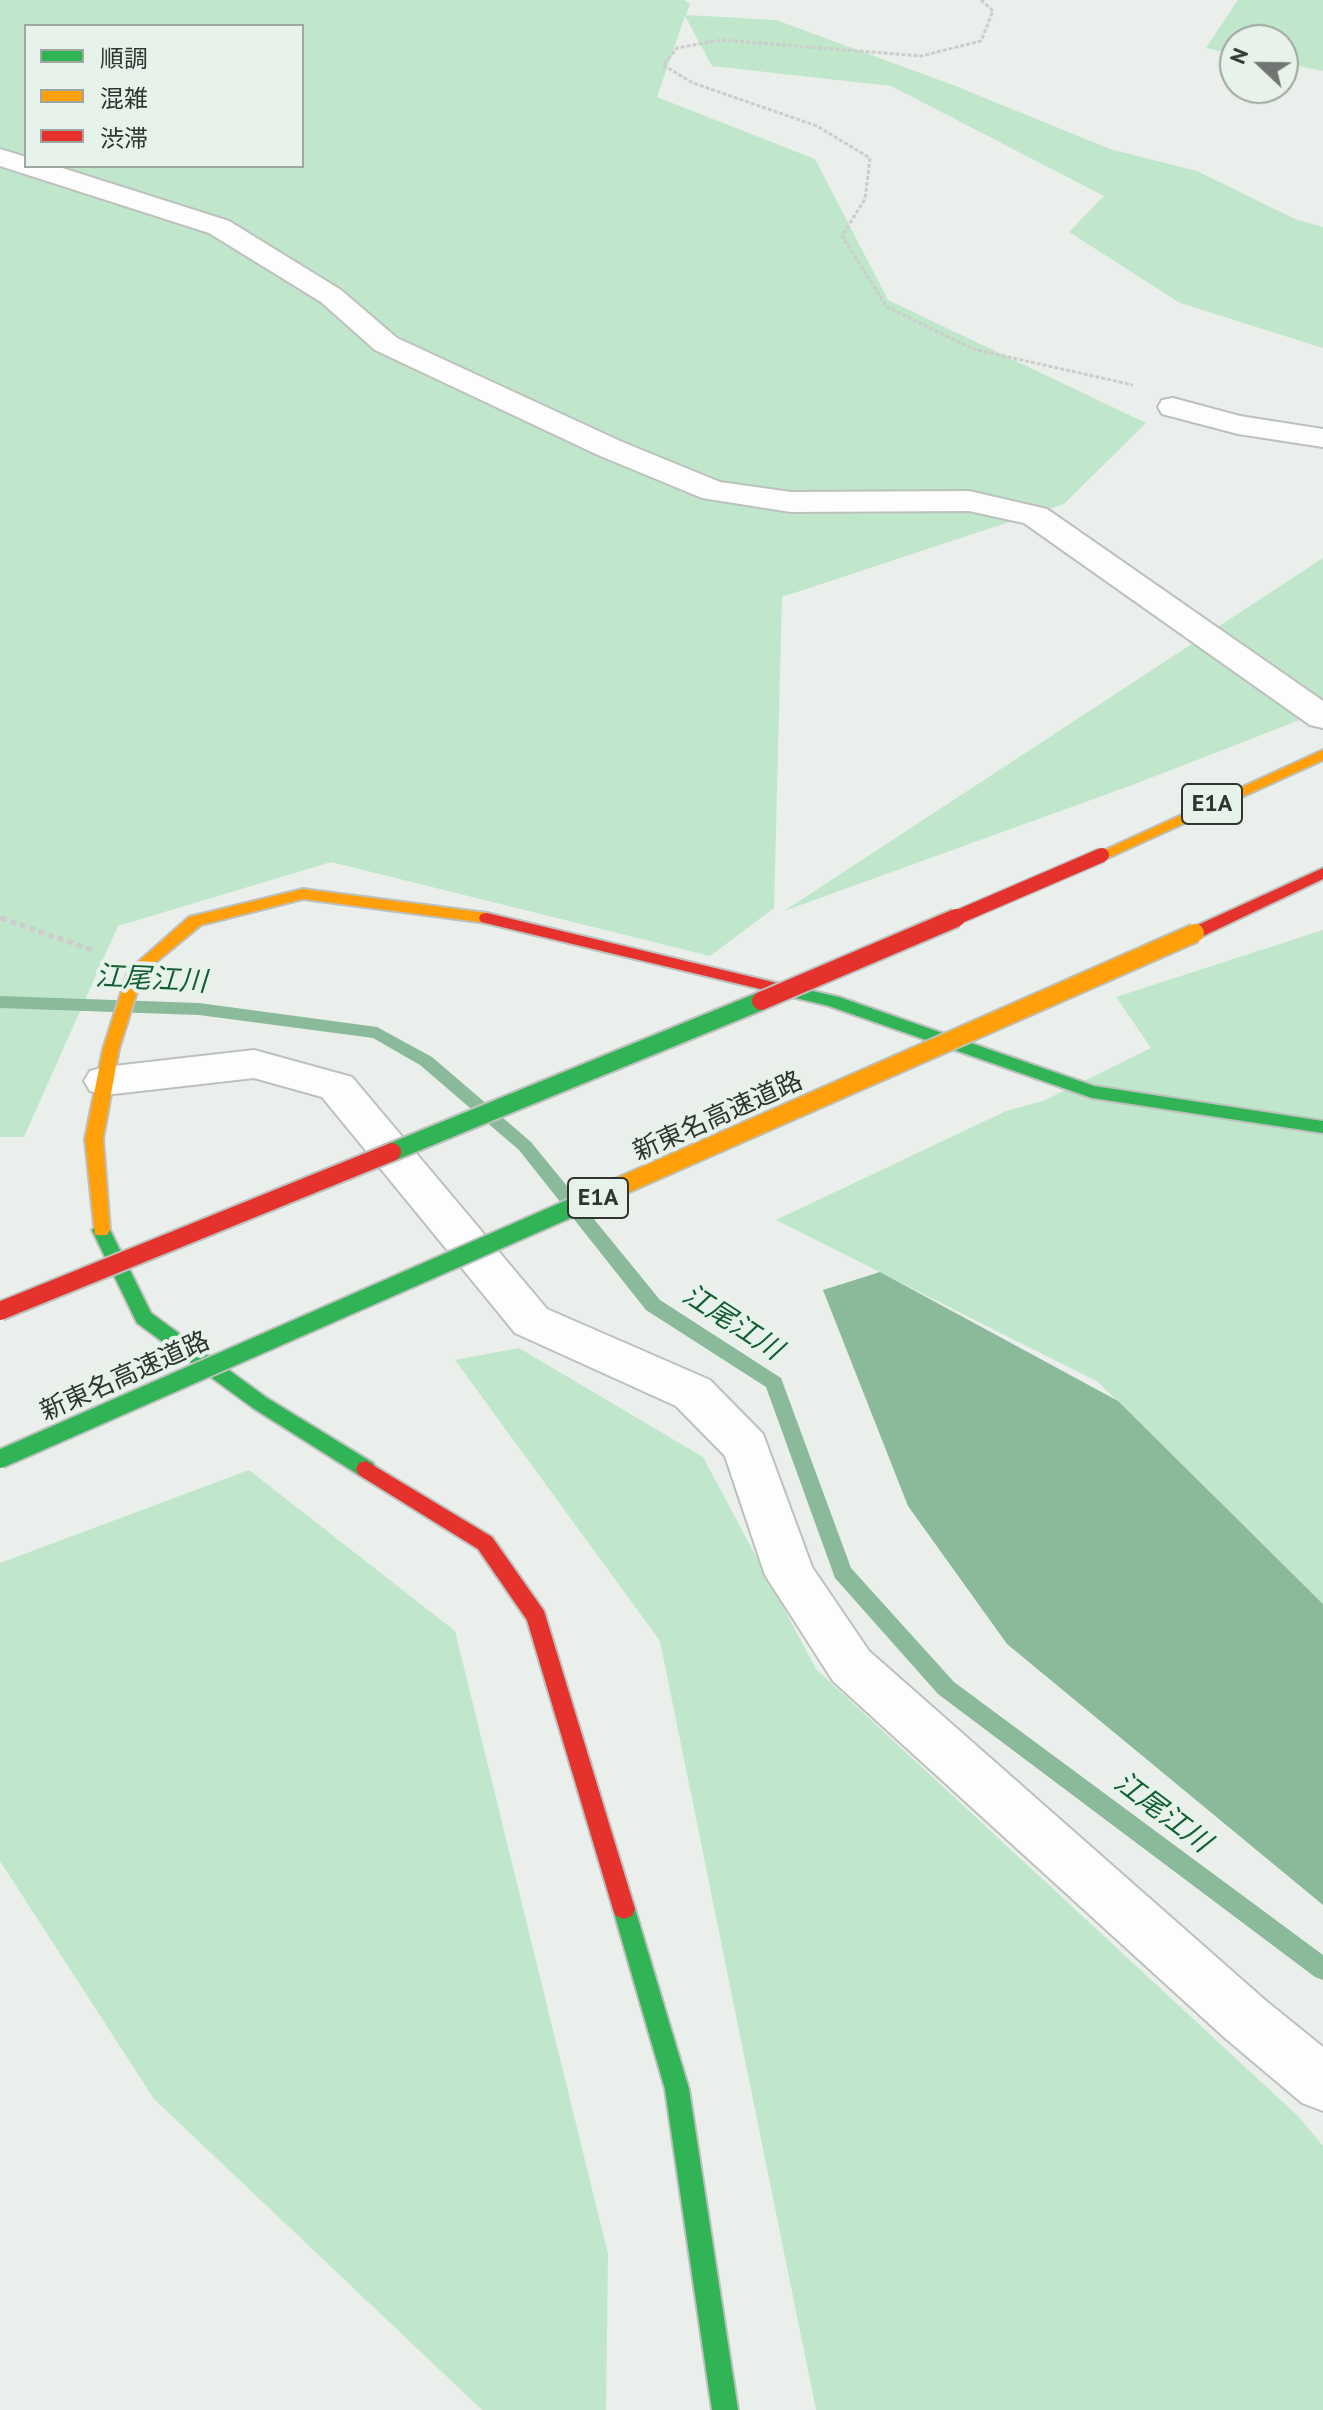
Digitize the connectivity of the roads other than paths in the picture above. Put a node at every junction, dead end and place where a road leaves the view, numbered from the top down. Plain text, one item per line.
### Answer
1 (0, 157) edge
2 (24, 165) edge
3 (34, 168) edge
4 (1173, 407) road end
5 (1323, 438) edge
6 (1323, 717) edge
7 (1323, 754) edge
8 (1323, 873) edge
9 (105, 1081) junction
10 (1323, 1127) edge
11 (0, 1311) edge
12 (0, 1459) edge
13 (1323, 2083) edge
14 (725, 2410) edge

1 - 2 street
3 - 6 street
4 - 5 street
7 - 11 main road, E1A, bridge
8 - 12 main road, 新東名高速道路 / E1A, bridge
9 - 10 main road
9 - 13 street
9 - 14 main road

